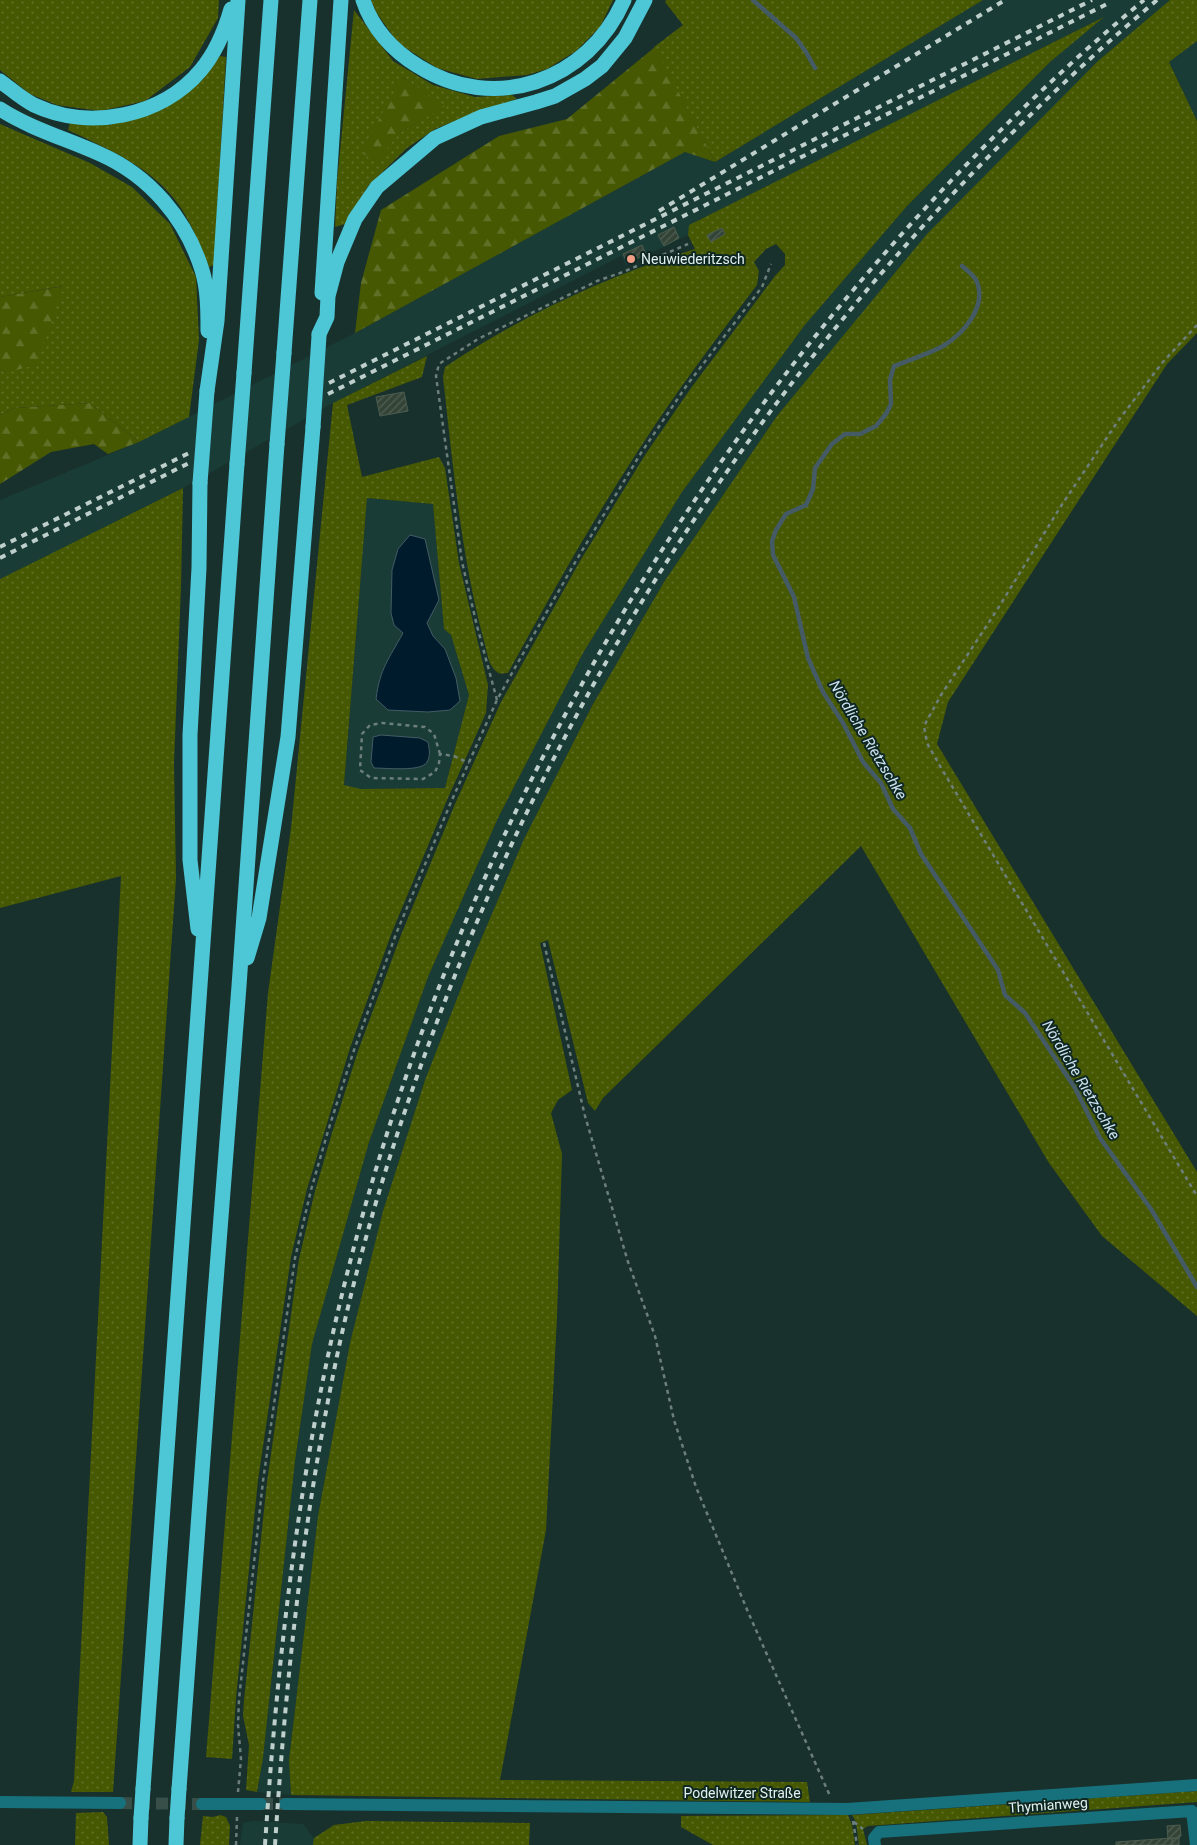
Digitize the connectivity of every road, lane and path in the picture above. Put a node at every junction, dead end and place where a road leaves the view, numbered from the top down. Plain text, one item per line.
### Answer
1 (236, 0) edge
2 (271, 0) edge
3 (310, 0) edge
4 (340, 0) edge
5 (363, 0) edge
6 (624, 0) edge
7 (645, 0) edge
8 (0, 81) edge
9 (0, 109) edge
10 (688, 244) dead end
11 (771, 264) dead end
12 (1197, 325) edge
13 (319, 335) junction
14 (207, 392) junction
15 (497, 700) junction
16 (440, 754) junction
17 (469, 763) junction
18 (544, 943) dead end
19 (202, 965) junction
20 (239, 986) junction
21 (1197, 1196) edge
22 (1197, 1785) edge
23 (0, 1802) edge
24 (120, 1803) tunnel mouth
25 (202, 1804) tunnel mouth
26 (238, 1804) junction
27 (260, 1804) tunnel mouth
28 (285, 1804) tunnel mouth
29 (841, 1809) junction
30 (875, 1841) edge
31 (140, 1845) edge
32 (176, 1845) edge
33 (236, 1845) edge
34 (857, 1845) edge
35 (1196, 1845) edge

1 - 8 highway
1 - 14 highway
2 - 19 highway, bridge
3 - 20 highway, bridge
4 - 13 highway
5 - 6 highway
7 - 13 highway
9 - 14 highway
10 - 15 path
11 - 15 path
12 - 21 path
13 - 20 highway, bridge
14 - 19 highway, bridge
15 - 17 path
16 - 16 path
16 - 17 path
17 - 26 path
18 - 29 path
19 - 31 highway, bridge
20 - 32 highway, bridge
22 - 29 street, Podelwitzer Straße
23 - 24 street
25 - 26 street
26 - 27 street
26 - 33 path
28 - 29 street, Podelwitzer Straße
29 - 34 path
30 - 35 street, Thymianweg

